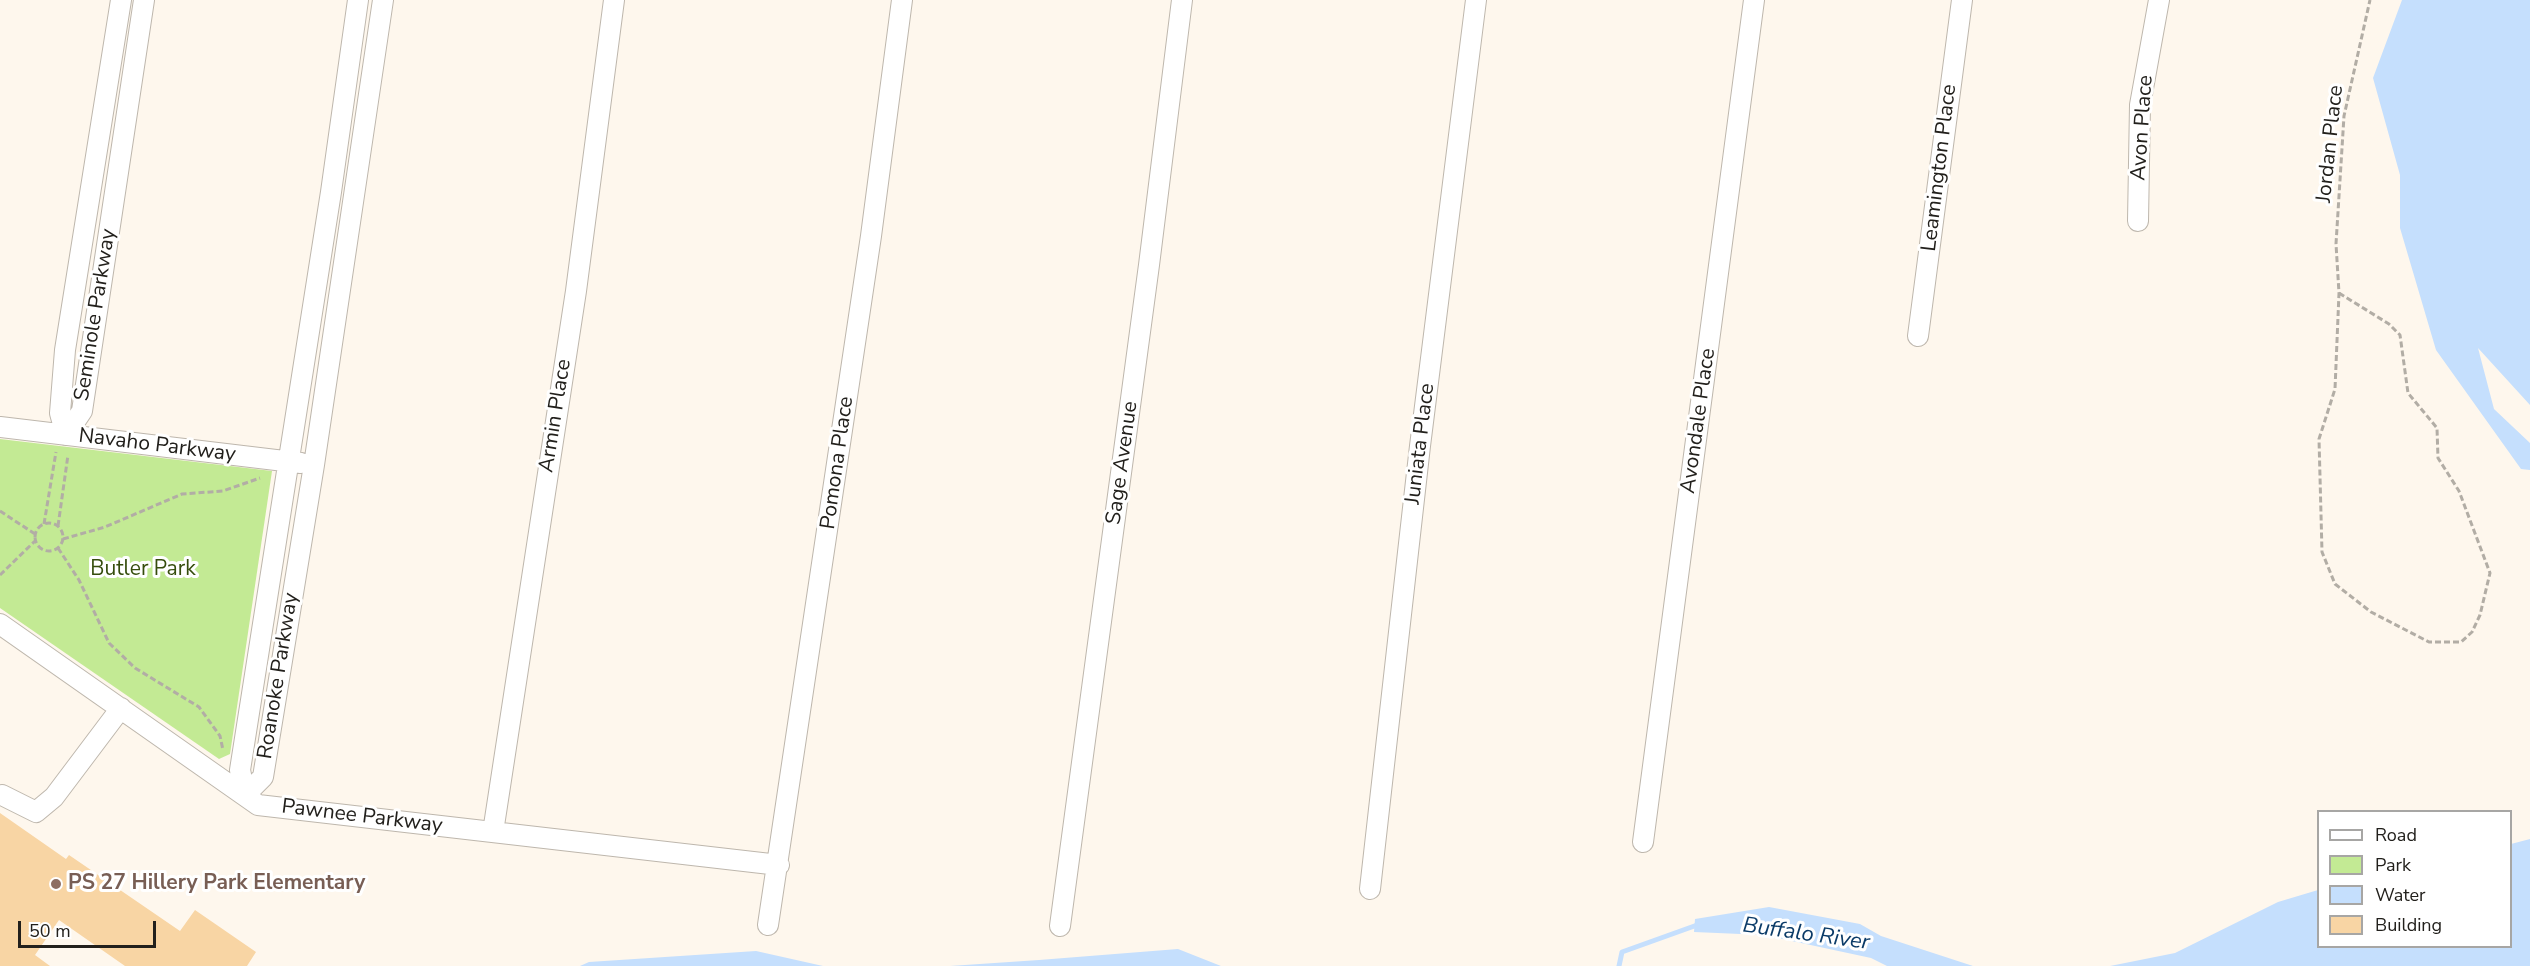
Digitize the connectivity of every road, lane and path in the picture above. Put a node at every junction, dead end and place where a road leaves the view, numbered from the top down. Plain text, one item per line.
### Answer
1 (121, 0) edge
2 (144, 0) edge
3 (358, 0) edge
4 (383, 0) edge
5 (614, 0) edge
6 (902, 0) edge
7 (1182, 0) edge
8 (1476, 0) edge
9 (1754, 0) edge
10 (1962, 0) edge
11 (2158, 0) edge
12 (2370, 0) edge
13 (95, 166) junction
14 (118, 170) junction
15 (331, 192) junction
16 (354, 195) junction
17 (2138, 221) dead end
18 (2339, 293) junction
19 (1918, 336) dead end
20 (0, 427) edge
21 (66, 435) junction
22 (268, 460) junction
23 (288, 461) junction
24 (314, 465) junction
25 (0, 511) edge
26 (44, 524) junction
27 (58, 526) junction
28 (35, 534) junction
29 (63, 539) junction
30 (36, 541) junction
31 (58, 548) junction
32 (0, 575) edge
33 (0, 624) edge
34 (121, 708) junction
35 (219, 776) junction
36 (2, 795) dead end
37 (245, 795) junction
38 (493, 832) junction
39 (1643, 842) dead end
40 (779, 865) junction
41 (1370, 889) dead end
42 (768, 925) dead end
43 (1060, 926) dead end

1 - 13 street, Seminole Parkway
2 - 14 street, Seminole Parkway
3 - 15 street, Roanoke Parkway
4 - 16 street, Roanoke Parkway
5 - 38 street, Armin Place
6 - 40 street, Pomona Place
7 - 43 street, Sage Avenue
8 - 41 street, Juniata Place
9 - 39 street, Avondale Place
10 - 19 street, Leamington Place
11 - 17 street, Avon Place
12 - 18 path, Jordan Place
13 - 14 street
13 - 21 street, Seminole Parkway
14 - 21 street, Seminole Parkway
15 - 16 street
15 - 23 street, Roanoke Parkway
16 - 24 street, Roanoke Parkway
18 - 18 path, Jordan Place
20 - 21 street, Navaho Parkway
21 - 22 street, Navaho Parkway
21 - 26 path
21 - 27 path
22 - 23 street, Navaho Parkway
22 - 29 path
23 - 24 street, Navaho Parkway
23 - 37 street, Roanoke Parkway
24 - 37 street, Roanoke Parkway
25 - 28 path
26 - 27 path
26 - 28 path
27 - 29 path
28 - 30 path
29 - 31 path
30 - 31 path
30 - 32 path
31 - 35 path
33 - 34 street, Pawnee Parkway
34 - 35 street, Pawnee Parkway
34 - 36 street
35 - 37 street, Pawnee Parkway
37 - 38 street, Pawnee Parkway
38 - 40 street, Pawnee Parkway
40 - 42 street, Pomona Place

